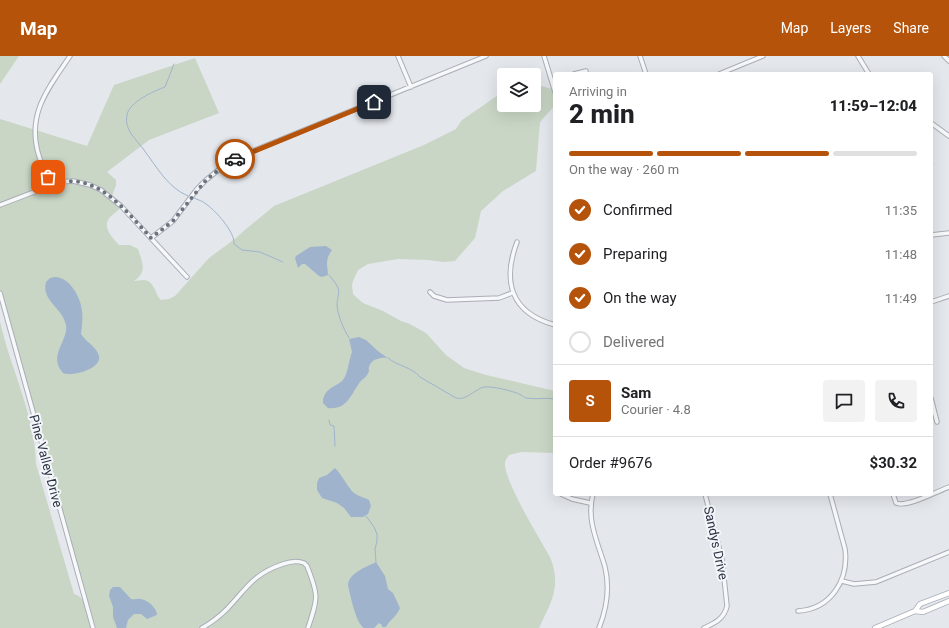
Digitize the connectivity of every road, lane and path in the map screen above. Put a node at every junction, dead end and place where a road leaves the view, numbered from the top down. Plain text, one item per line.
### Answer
1 (70, 56) edge
2 (398, 56) edge
3 (486, 56) edge
4 (544, 56) edge
5 (640, 56) edge
6 (763, 56) edge
7 (858, 56) edge
8 (944, 56) edge
9 (949, 61) edge
10 (586, 71) dead end
11 (582, 72) edge
12 (645, 72) edge
13 (724, 72) edge
14 (867, 72) edge
15 (553, 80) edge
16 (411, 87) junction
17 (933, 124) edge
18 (949, 136) edge
19 (51, 185) junction
20 (0, 205) edge
21 (949, 233) edge
22 (933, 235) edge
23 (151, 238) junction
24 (517, 242) dead end
25 (187, 277) dead end
26 (430, 292) dead end
27 (0, 293) edge
28 (512, 293) junction
29 (949, 296) edge
30 (933, 301) edge
31 (553, 324) edge
32 (933, 405) edge
33 (938, 422) dead end
34 (949, 487) edge
35 (933, 493) edge
36 (565, 496) edge
37 (592, 496) edge
38 (706, 496) edge
39 (831, 496) edge
40 (894, 496) edge
41 (927, 496) edge
42 (590, 503) junction
43 (949, 552) edge
44 (842, 581) junction
45 (949, 593) edge
46 (949, 601) edge
47 (798, 611) dead end
48 (915, 611) junction
49 (93, 628) edge
50 (202, 628) edge
51 (308, 628) edge
52 (599, 628) edge
53 (704, 628) edge
54 (875, 628) edge

1 - 19 street
2 - 16 street
3 - 16 street
4 - 15 street
5 - 12 street
6 - 13 street
7 - 14 street
8 - 9 street
10 - 11 street
16 - 23 street
17 - 18 street
19 - 20 street
19 - 23 street
21 - 22 street
23 - 25 street
24 - 28 street
26 - 28 street
27 - 49 street, Pine Valley Drive
28 - 31 street
29 - 30 street
32 - 33 street
34 - 35 street
36 - 42 street
37 - 42 street
38 - 53 street, Sandys Drive
39 - 44 street
40 - 41 street
42 - 52 street
43 - 44 street
44 - 47 street
45 - 48 main road
46 - 48 main road
48 - 54 main road
50 - 51 street

